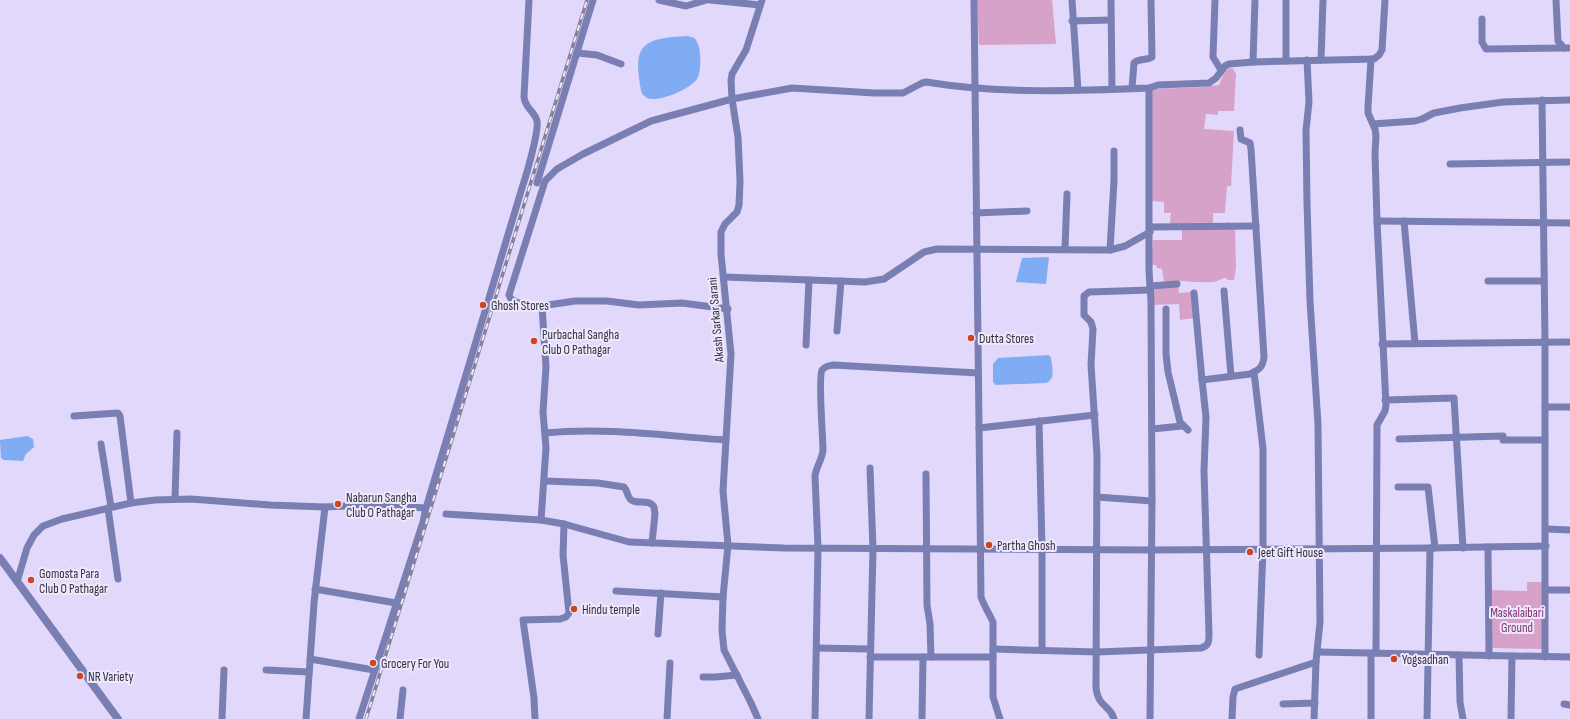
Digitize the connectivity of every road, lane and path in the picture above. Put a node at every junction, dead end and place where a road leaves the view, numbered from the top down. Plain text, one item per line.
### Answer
1 (529, 0) edge
2 (593, 0) edge
3 (659, 0) edge
4 (707, 0) edge
5 (710, 0) edge
6 (974, 0) edge
7 (1072, 0) edge
8 (1110, 0) edge
9 (1151, 0) edge
10 (1215, 0) edge
11 (1255, 0) edge
12 (1286, 0) edge
13 (1323, 0) edge
14 (1386, 0) edge
15 (1556, 0) edge
16 (730, 1) edge
17 (761, 3) edge
18 (1482, 19) dead end
19 (1111, 20) junction
20 (1072, 21) junction
21 (1567, 48) edge
22 (577, 53) junction
23 (1370, 59) junction
24 (1307, 60) junction
25 (1321, 60) junction
26 (1286, 61) junction
27 (1253, 62) junction
28 (621, 64) dead end
29 (1221, 70) junction
30 (976, 88) junction
31 (1132, 88) junction
32 (1149, 88) junction
33 (1112, 89) junction
34 (1078, 90) junction
35 (732, 99) junction
36 (1542, 100) junction
37 (1570, 100) edge
38 (1373, 124) junction
39 (1240, 130) dead end
40 (1114, 151) dead end
41 (1542, 162) junction
42 (1570, 162) edge
43 (1450, 164) dead end
44 (525, 180) junction
45 (540, 184) junction
46 (1066, 194) dead end
47 (1027, 211) dead end
48 (976, 213) junction
49 (1377, 221) junction
50 (1404, 221) junction
51 (1544, 223) junction
52 (1570, 223) edge
53 (1256, 226) junction
54 (1150, 230) junction
55 (976, 249) junction
56 (1065, 249) junction
57 (1110, 250) junction
58 (724, 277) junction
59 (809, 280) junction
60 (841, 281) junction
61 (1488, 281) dead end
62 (1544, 281) junction
63 (1177, 284) dead end
64 (1150, 288) junction
65 (1224, 291) dead end
66 (1194, 293) dead end
67 (542, 306) junction
68 (728, 309) junction
69 (1166, 309) dead end
70 (837, 331) dead end
71 (1545, 342) junction
72 (1570, 342) edge
73 (1415, 343) junction
74 (1382, 344) junction
75 (806, 345) dead end
76 (1254, 372) junction
77 (978, 373) junction
78 (1231, 376) junction
79 (1202, 380) junction
80 (1385, 400) junction
81 (1545, 407) junction
82 (1570, 407) edge
83 (1095, 415) junction
84 (74, 416) dead end
85 (1039, 421) junction
86 (979, 428) junction
87 (1152, 429) junction
88 (546, 432) junction
89 (177, 433) dead end
90 (1457, 437) junction
91 (1399, 439) dead end
92 (726, 440) junction
93 (1545, 440) junction
94 (101, 444) dead end
95 (870, 468) dead end
96 (926, 474) dead end
97 (545, 481) junction
98 (1398, 487) dead end
99 (1097, 497) junction
100 (176, 499) junction
101 (1152, 501) junction
102 (131, 503) junction
103 (325, 507) junction
104 (109, 508) junction
105 (426, 508) junction
106 (446, 514) dead end
107 (541, 520) junction
108 (564, 524) junction
109 (1546, 529) junction
110 (1570, 530) edge
111 (652, 543) junction
112 (728, 545) junction
113 (1546, 546) junction
114 (1488, 547) junction
115 (818, 548) junction
116 (981, 548) junction
117 (1042, 548) junction
118 (1263, 548) junction
119 (1319, 548) junction
120 (1376, 548) junction
121 (1433, 548) junction
122 (1463, 548) junction
123 (873, 549) junction
124 (925, 549) junction
125 (1096, 549) junction
126 (1206, 549) junction
127 (1152, 550) junction
128 (0, 558) edge
129 (118, 579) dead end
130 (17, 582) junction
131 (315, 589) junction
132 (1546, 590) junction
133 (1570, 590) edge
134 (616, 591) dead end
135 (661, 593) junction
136 (723, 597) junction
137 (396, 603) junction
138 (658, 634) dead end
139 (817, 648) junction
140 (870, 649) junction
141 (993, 649) junction
142 (1042, 650) junction
143 (1150, 651) junction
144 (1097, 652) junction
145 (1318, 652) junction
146 (1373, 653) junction
147 (1428, 654) junction
148 (1259, 655) dead end
149 (1459, 655) junction
150 (1489, 656) junction
151 (1512, 656) junction
152 (870, 657) junction
153 (923, 657) junction
154 (930, 657) junction
155 (993, 657) junction
156 (1545, 657) junction
157 (1570, 657) edge
158 (310, 659) junction
159 (1316, 662) junction
160 (670, 663) dead end
161 (224, 670) dead end
162 (266, 670) dead end
163 (374, 670) junction
164 (309, 672) junction
165 (737, 676) junction
166 (703, 677) dead end
167 (403, 690) dead end
168 (1315, 703) junction
169 (1283, 704) dead end
170 (118, 719) edge
171 (222, 719) edge
172 (306, 719) edge
173 (359, 719) edge
174 (400, 719) edge
175 (535, 719) edge
176 (667, 719) edge
177 (758, 719) edge
178 (815, 719) edge
179 (869, 719) edge
180 (922, 719) edge
181 (1000, 719) edge
182 (1114, 719) edge
183 (1150, 719) edge
184 (1232, 719) edge
185 (1314, 719) edge
186 (1371, 719) edge
187 (1427, 719) edge
188 (1463, 719) edge
189 (1511, 719) edge

1 - 44 street
2 - 22 street
3 - 4 street
5 - 16 street
6 - 30 street
7 - 20 street
8 - 19 street
9 - 31 street
10 - 29 street
11 - 27 street
12 - 26 street
13 - 25 street
14 - 23 street
15 - 21 street
16 - 17 street
17 - 35 street, Akash Sarkar Sarani
18 - 21 street
19 - 20 street
19 - 33 street
20 - 34 street
22 - 28 street
22 - 45 street
23 - 25 street
23 - 38 street
24 - 25 street
24 - 26 street
24 - 119 street
26 - 27 street
27 - 29 street
29 - 32 street
30 - 34 street
30 - 35 street
30 - 48 street
31 - 32 street
31 - 33 street
32 - 54 street
33 - 34 street
35 - 45 street
35 - 58 street, Akash Sarkar Sarani
36 - 37 street
36 - 38 street
36 - 41 street
38 - 49 street
39 - 53 street
40 - 57 street
41 - 42 street
41 - 43 street
41 - 51 street
44 - 45 street
44 - 105 street
45 - 67 street
46 - 56 street
47 - 48 street
48 - 55 street
49 - 50 street
49 - 74 street
50 - 51 street
50 - 73 street
51 - 52 street
51 - 62 street
53 - 54 street
53 - 76 street
54 - 57 street
54 - 64 street
55 - 56 street
55 - 60 street
55 - 77 street
56 - 57 street
58 - 59 street
58 - 68 street, Akash Sarkar Sarani
59 - 60 street
59 - 75 street
60 - 70 street
61 - 62 street
62 - 71 street
63 - 64 street
64 - 83 street
64 - 87 street
65 - 78 street
66 - 79 street
67 - 68 street
67 - 88 street
68 - 92 street, Akash Sarkar Sarani
69 - 87 street
71 - 72 street
71 - 73 street
71 - 81 street
73 - 74 street
74 - 80 street
76 - 78 street
76 - 118 street
77 - 86 street
77 - 115 street
78 - 79 street
79 - 126 street
80 - 90 street
80 - 120 street
81 - 82 street
81 - 93 street
83 - 85 street
83 - 99 street
84 - 102 street
85 - 86 street
85 - 117 street
86 - 116 street
87 - 101 street
88 - 92 street
88 - 97 street
89 - 100 street
90 - 91 street
90 - 93 street
90 - 122 street
92 - 112 street, Akash Sarkar Sarani
93 - 109 street
94 - 104 street
95 - 123 street
96 - 124 street
97 - 107 street
97 - 111 street
98 - 121 street
99 - 101 street
99 - 125 street
100 - 102 street
100 - 103 street
101 - 127 street
102 - 104 street
103 - 105 street
103 - 131 street
104 - 129 street
104 - 130 street
105 - 137 street
106 - 107 street
107 - 108 street
108 - 111 street
108 - 175 street
109 - 110 street
109 - 113 street
111 - 112 street
112 - 115 street
112 - 136 street, Akash Sarkar Sarani
113 - 114 street
113 - 132 street
114 - 122 street
114 - 150 street
115 - 123 street
115 - 139 street
116 - 117 street
116 - 124 street
116 - 141 street
117 - 125 street
117 - 142 street
118 - 119 street
118 - 126 street
118 - 148 street
119 - 120 street
119 - 145 street
120 - 121 street
120 - 146 street
121 - 122 street
121 - 147 street
123 - 124 street
123 - 140 street
124 - 154 street
125 - 127 street
125 - 144 street
126 - 127 street
126 - 143 street
127 - 143 street
128 - 130 street
130 - 170 street
131 - 137 street
131 - 158 street
132 - 133 street
132 - 156 street
134 - 135 street
135 - 136 street
135 - 138 street
136 - 165 street, Akash Sarkar Sarani
137 - 163 street
139 - 140 street
139 - 178 street
140 - 152 street
141 - 142 street
141 - 155 street
142 - 144 street
143 - 144 street
143 - 183 street
144 - 182 street
145 - 146 street
145 - 159 street
146 - 147 street
146 - 186 street
147 - 149 street
147 - 187 street
149 - 150 street
149 - 188 street
150 - 151 street
151 - 156 street
151 - 189 street
152 - 153 street
152 - 179 street
153 - 154 street
153 - 180 street
154 - 155 street
155 - 181 street
156 - 157 street
158 - 163 street
158 - 164 street
159 - 168 street
159 - 184 street
160 - 176 street
161 - 171 street
162 - 164 street
163 - 173 street
164 - 172 street
165 - 166 street
165 - 177 street, Akash Sarkar Sarani
167 - 174 street
168 - 169 street
168 - 185 street

